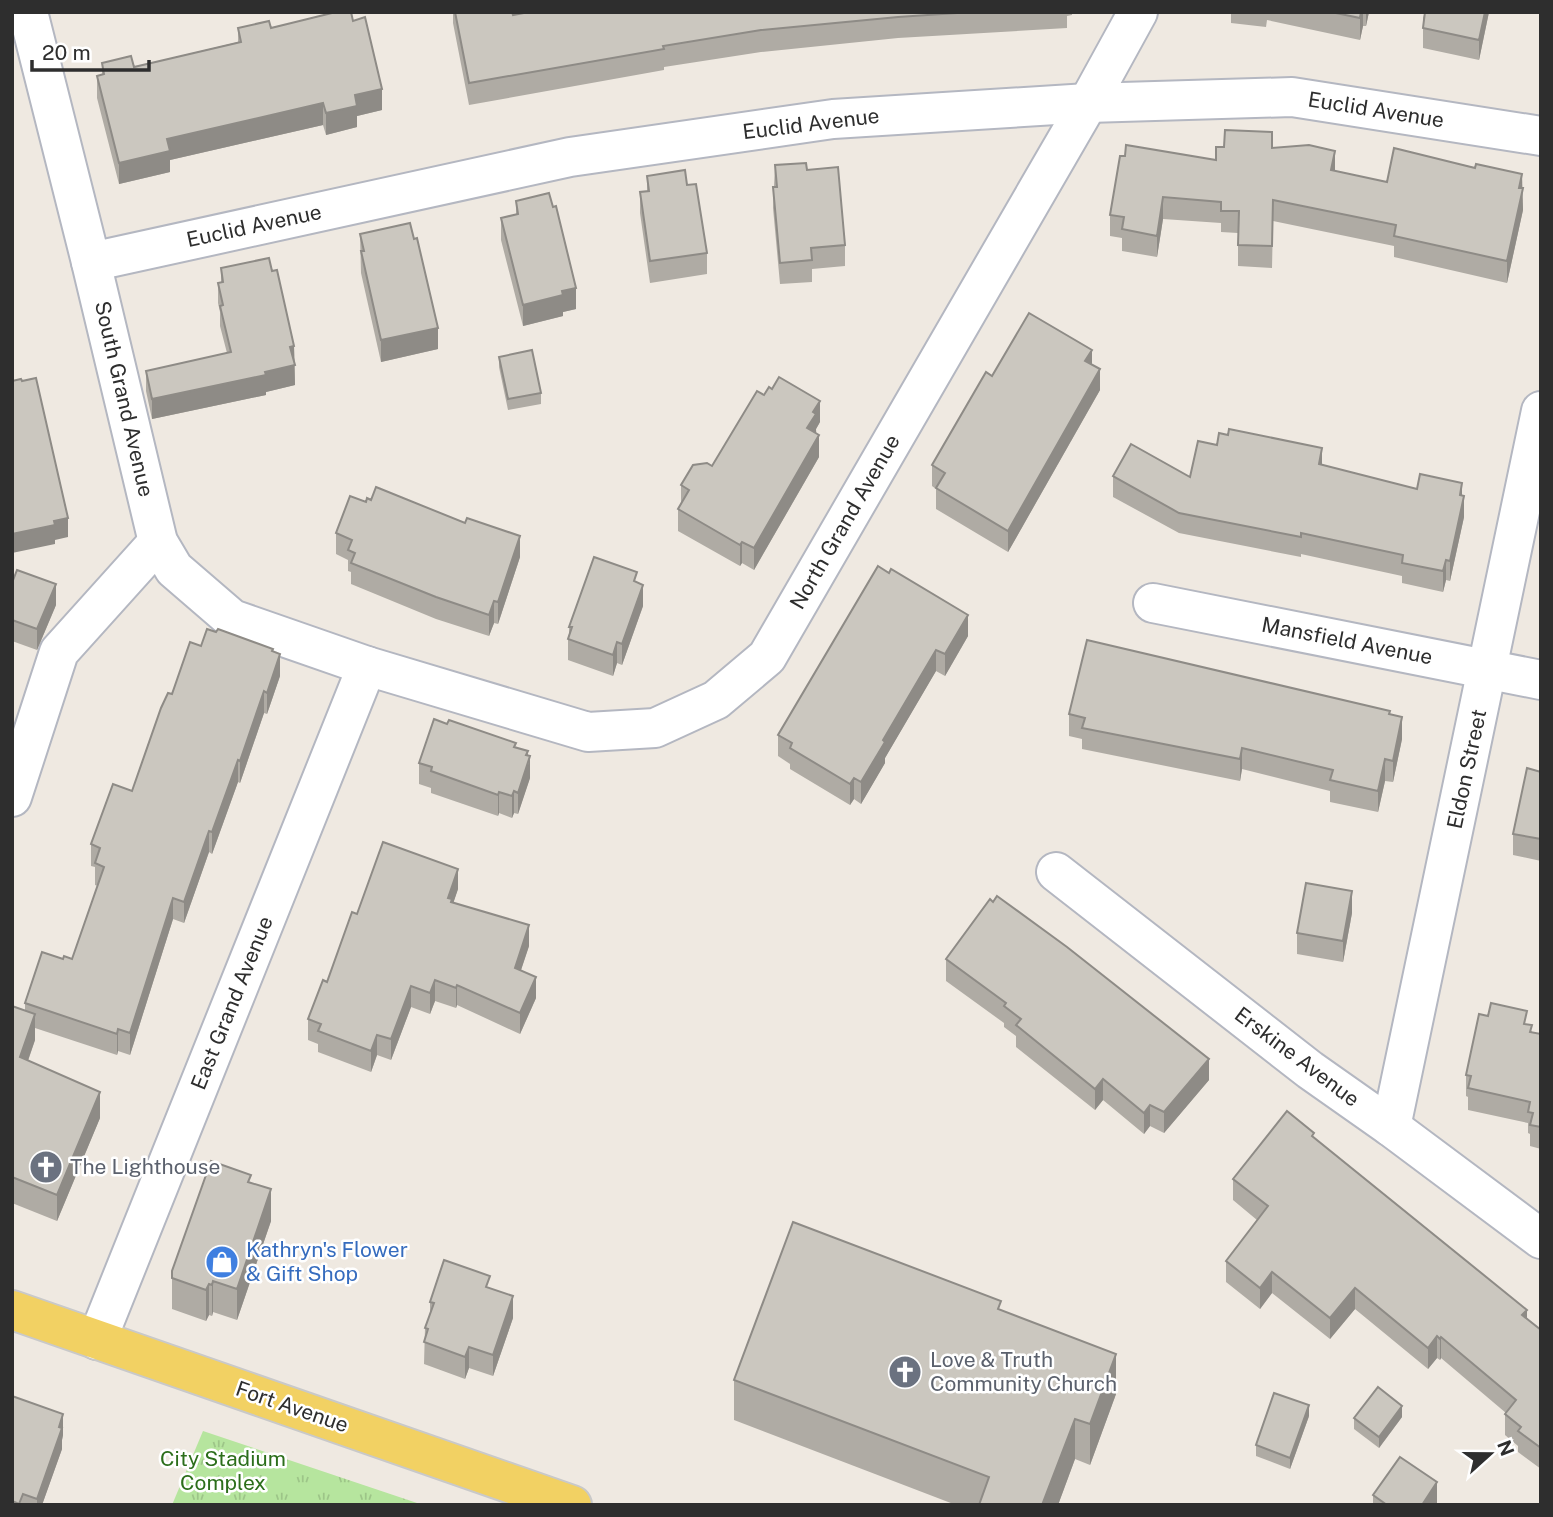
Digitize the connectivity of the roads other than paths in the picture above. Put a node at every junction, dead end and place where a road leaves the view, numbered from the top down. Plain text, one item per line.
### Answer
1 (28, 12) edge
2 (1138, 12) edge
3 (26, 57) edge
4 (1088, 103) junction
5 (1541, 136) edge
6 (92, 262) junction
7 (1541, 411) edge
8 (158, 542) junction
9 (1153, 603) dead end
10 (367, 666) junction
11 (1489, 669) junction
12 (1541, 680) edge
13 (12, 797) edge
14 (1056, 872) dead end
15 (1391, 1127) junction
16 (1541, 1239) edge
17 (12, 1310) edge
18 (97, 1340) junction
19 (572, 1505) edge

1 - 3 street, South Grand Avenue
2 - 4 street, North Grand Avenue
3 - 6 street, South Grand Avenue
4 - 5 street, Euclid Avenue
4 - 6 street, Euclid Avenue
4 - 10 street, North Grand Avenue
6 - 8 street, South Grand Avenue
7 - 11 street, Eldon Street
8 - 10 street, South Grand Avenue
8 - 13 street
9 - 11 street, Mansfield Avenue
10 - 18 street, East Grand Avenue
11 - 12 street, Mansfield Avenue
11 - 15 street, Eldon Street
14 - 15 street, Erskine Avenue
15 - 16 street, Erskine Avenue
17 - 18 main road, Fort Avenue
18 - 19 main road, Fort Avenue

